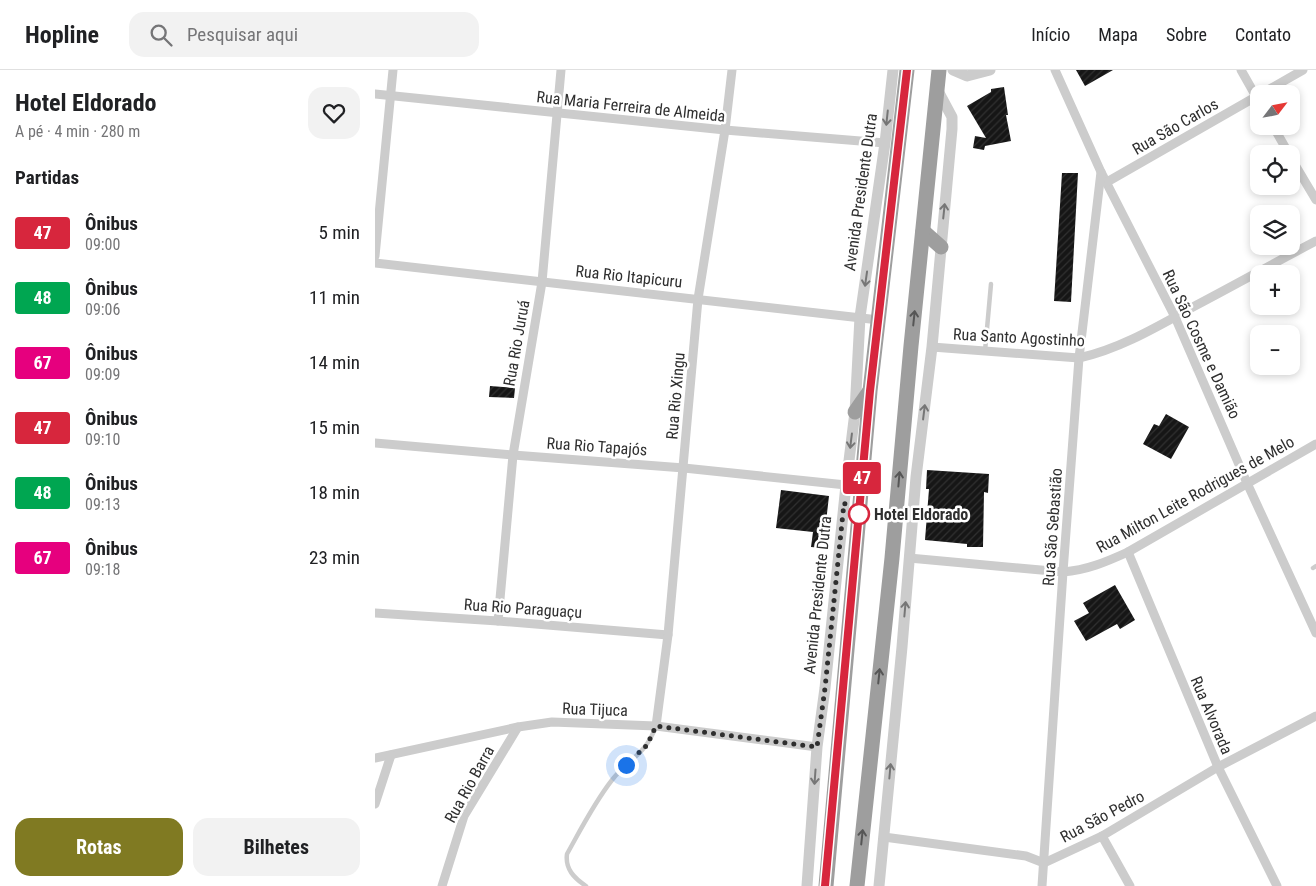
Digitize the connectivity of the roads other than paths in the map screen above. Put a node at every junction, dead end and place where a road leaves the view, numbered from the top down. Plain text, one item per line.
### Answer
1 (393, 70) edge
2 (561, 70) edge
3 (732, 70) edge
4 (893, 70) edge
5 (898, 70) edge
6 (907, 70) edge
7 (939, 70) edge
8 (953, 70) edge
9 (990, 70) edge
10 (1055, 70) edge
11 (1241, 70) edge
12 (1303, 70) edge
13 (1251, 85) edge
14 (1279, 85) edge
15 (937, 90) junction
16 (375, 94) edge
17 (391, 95) junction
18 (1250, 102) edge
19 (901, 112) junction
20 (556, 114) junction
21 (725, 130) junction
22 (885, 143) junction
23 (1101, 172) junction
24 (1300, 173) edge
25 (1107, 182) junction
26 (1316, 200) edge
27 (923, 231) junction
28 (1316, 241) edge
29 (941, 247) junction
30 (375, 256) edge
31 (375, 263) edge
32 (542, 282) junction
33 (991, 284) dead end
34 (698, 299) junction
35 (860, 317) junction
36 (1175, 317) junction
37 (879, 320) junction
38 (932, 346) junction
39 (985, 351) junction
40 (1079, 358) junction
41 (870, 391) junction
42 (855, 412) junction
43 (375, 443) edge
44 (1316, 444) edge
45 (513, 455) junction
46 (684, 468) junction
47 (1247, 483) junction
48 (845, 485) junction
49 (1128, 552) junction
50 (909, 558) junction
51 (1063, 572) junction
52 (375, 613) edge
53 (498, 621) junction
54 (1316, 633) edge
55 (668, 635) junction
56 (825, 688) junction
57 (842, 690) junction
58 (1316, 716) edge
59 (518, 726) junction
60 (656, 726) junction
61 (817, 747) junction
62 (391, 755) junction
63 (375, 758) edge
64 (1218, 767) junction
65 (375, 804) edge
66 (1102, 836) junction
67 (884, 837) junction
68 (1044, 863) junction
69 (442, 886) edge
70 (586, 886) edge
71 (807, 886) edge
72 (825, 886) edge
73 (857, 886) edge
74 (879, 886) edge
75 (1042, 886) edge
76 (1129, 886) edge
77 (1277, 886) edge

1 - 17 street
2 - 20 street, Rua Rio Juruá
3 - 21 street, Rua Rio Xingu
4 -> 22 street, Avenida Presidente Dutra
5 - 19 highway
6 - 19 highway, Avenida Presidente Dutra
7 - 15 highway
8 - 9 street
10 - 23 street, Rua São Cosme e Damião
11 - 13 street
12 - 14 street, Rua São Carlos
15 - 27 highway
29 -> 15 street
16 - 17 street, Rua Maria Ferreira de Almeida
17 - 20 street, Rua Maria Ferreira de Almeida
17 - 30 street
18 - 25 street, Rua São Carlos
19 - 37 highway, Avenida Presidente Dutra
20 - 21 street, Rua Maria Ferreira de Almeida
20 - 32 street, Rua Rio Juruá
21 - 22 street, Rua Maria Ferreira de Almeida
21 - 34 street, Rua Rio Xingu
22 -> 35 street, Avenida Presidente Dutra
23 - 25 street, Rua São Cosme e Damião
23 - 40 street, Rua São Sebastião
24 - 26 street
25 - 36 street, Rua São Cosme e Damião
27 - 29 highway
73 -> 27 highway
28 - 36 street, Rua Santo Agostinho
29 - 38 street
31 - 32 street, Rua Rio Itapicuru
32 - 34 street, Rua Rio Itapicuru
32 - 45 street, Rua Rio Juruá
33 - 39 lane
34 - 35 street, Rua Rio Itapicuru
34 - 46 street, Rua Rio Xingu
35 - 37 street, Rua Rio Itapicuru
35 - 42 street, Avenida Presidente Dutra
36 - 40 street, Rua Santo Agostinho
36 - 47 street, Rua São Cosme e Damião
37 - 41 highway, Avenida Presidente Dutra
38 - 39 street, Rua Santo Agostinho
50 -> 38 street
39 - 40 street, Rua Santo Agostinho
40 - 51 street, Rua São Sebastião
41 - 42 highway
41 - 57 highway, Avenida Presidente Dutra
42 -> 48 street, Avenida Presidente Dutra
43 - 45 street, Rua Rio Tapajós
44 - 47 street, Rua Milton Leite Rodrigues de Melo
45 - 46 street, Rua Rio Tapajós
45 - 53 street, Rua Rio Juruá
46 - 48 street, Rua Rio Tapajós
46 - 55 street, Rua Rio Xingu
47 - 49 street, Rua Milton Leite Rodrigues de Melo
47 - 54 street, Rua São Cosme e Damião
48 - 56 street, Avenida Presidente Dutra
49 - 51 street, Rua Milton Leite Rodrigues de Melo
49 - 64 street, Rua Alvorada
50 - 51 street, Rua Milton Leite Rodrigues de Melo
67 -> 50 street
51 - 68 street, Rua São Sebastião
52 - 53 street, Rua Rio Paraguaçu
53 - 55 street, Rua Rio Paraguaçu
55 - 60 street, Rua Rio Xingu
56 - 57 lane
56 - 61 street, Avenida Presidente Dutra
57 - 72 highway, Avenida Presidente Dutra
58 - 64 street, Rua São Pedro
59 - 60 street, Rua Tijuca
59 - 62 street, Rua Tijuca
59 - 69 street, Rua Rio Barra
60 - 61 street, Rua Tijuca
60 - 70 lane
61 -> 71 street, Avenida Presidente Dutra
62 - 63 street, Rua Tijuca
62 - 65 street
64 - 66 street, Rua São Pedro
64 - 77 street, Rua Alvorada
66 - 68 street, Rua São Pedro
66 - 76 street
67 - 68 street
67 - 74 street
68 - 75 street, Rua São Sebastião

